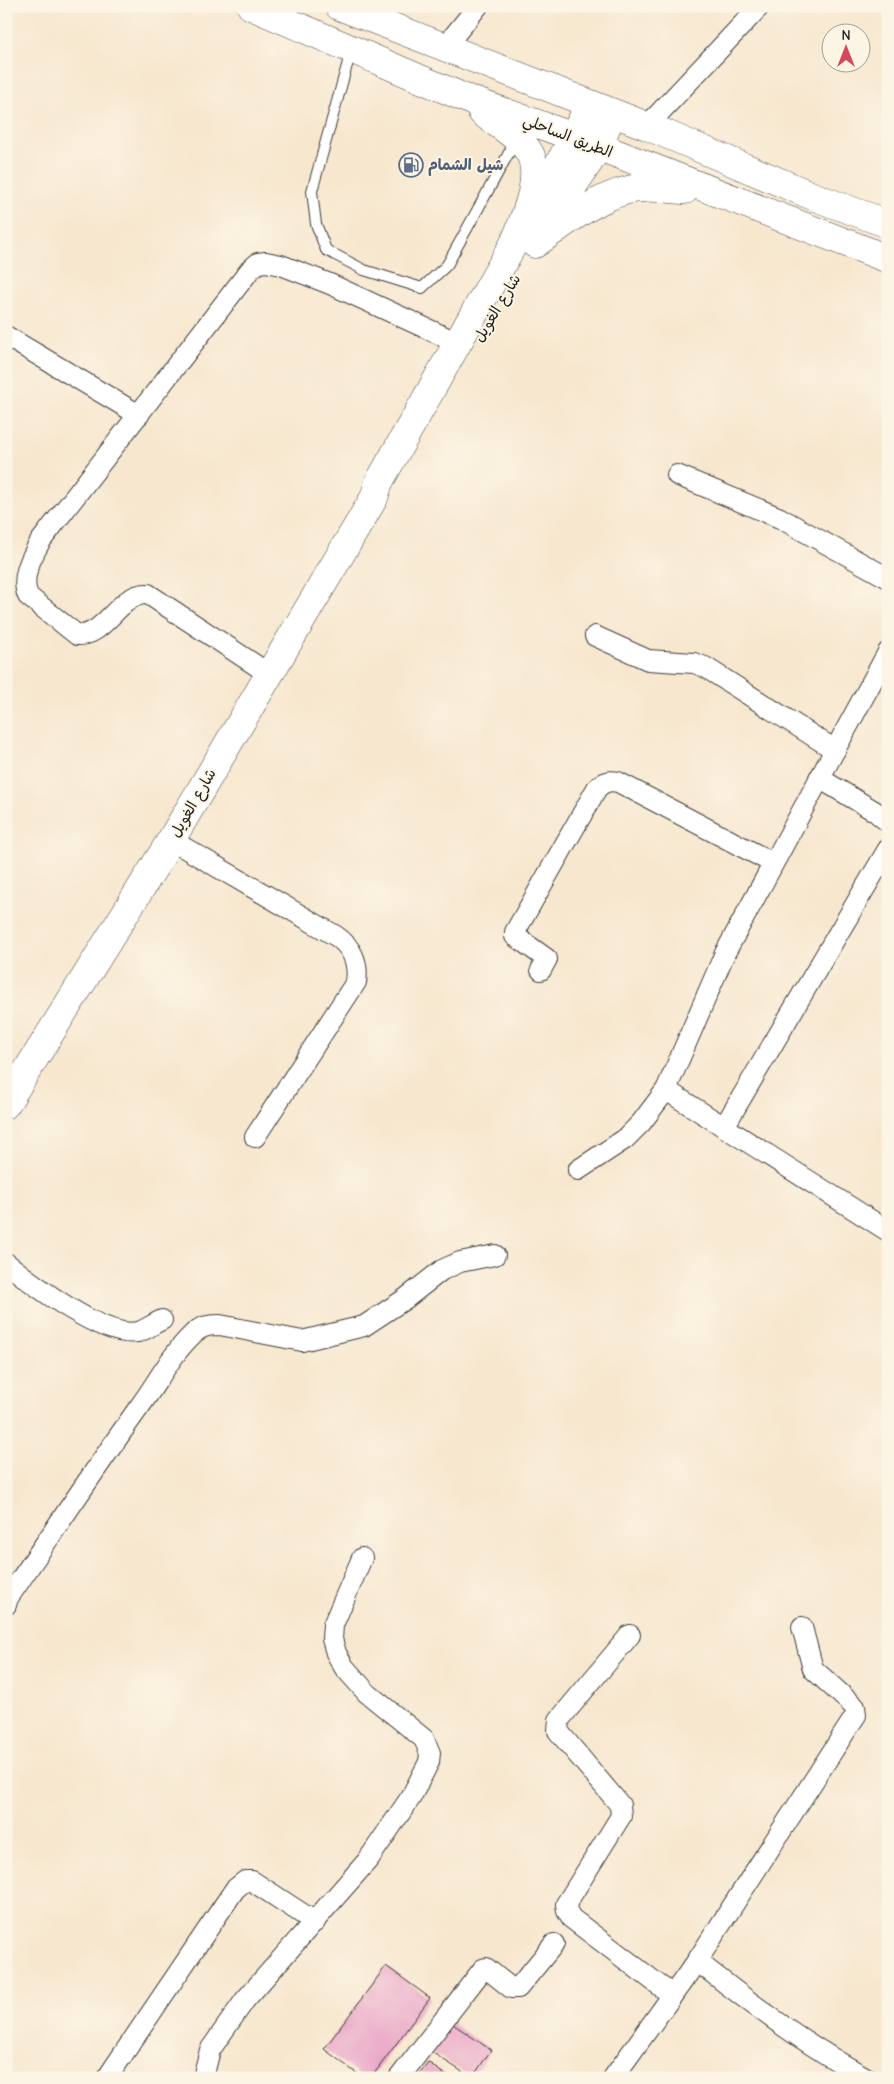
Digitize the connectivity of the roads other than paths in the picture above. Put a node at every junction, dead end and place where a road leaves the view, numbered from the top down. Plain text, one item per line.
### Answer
1 (251, 6) edge
2 (339, 6) edge
3 (478, 6) edge
4 (760, 6) edge
5 (444, 48) junction
6 (352, 50) junction
7 (465, 98) junction
8 (600, 108) junction
9 (647, 126) junction
10 (517, 139) junction
11 (586, 143) junction
12 (711, 191) junction
13 (887, 223) edge
14 (526, 242) junction
15 (888, 259) edge
16 (6, 336) edge
17 (458, 343) junction
18 (139, 415) junction
19 (677, 475) dead end
20 (374, 498) junction
21 (888, 578) edge
22 (595, 636) dead end
23 (888, 652) edge
24 (268, 674) junction
25 (835, 750) junction
26 (819, 778) junction
27 (888, 822) edge
28 (171, 840) junction
29 (888, 849) edge
30 (774, 863) junction
31 (542, 970) dead end
32 (666, 1090) junction
33 (6, 1104) edge
34 (724, 1127) junction
35 (255, 1137) dead end
36 (578, 1170) dead end
37 (888, 1231) edge
38 (495, 1256) dead end
39 (6, 1263) edge
40 (162, 1320) dead end
41 (362, 1558) dead end
42 (6, 1605) edge
43 (802, 1627) dead end
44 (630, 1635) dead end
45 (315, 1922) junction
46 (554, 1944) dead end
47 (697, 1961) junction
48 (672, 1995) junction
49 (837, 2071) edge
50 (107, 2078) edge
51 (203, 2078) edge
52 (399, 2078) edge
53 (613, 2078) edge
54 (867, 2078) edge

1 - 6 main road, الطريق الساحلي
2 - 5 main road
3 - 5 street
4 - 9 street
5 - 8 main road
6 - 7 main road, الطريق الساحلي
6 - 10 lane
7 - 10 main road
7 - 11 main road, الطريق الساحلي
8 - 9 main road
8 - 11 main road, شارع الغويل
9 - 13 main road
10 - 14 main road
11 - 12 main road, الطريق الساحلي
11 - 14 main road, شارع الغويل
12 - 14 main road
12 - 15 main road, الطريق الساحلي
14 - 17 main road, شارع الغويل
14 - 20 main road, شارع الغويل
16 - 18 street
17 - 18 street
17 - 20 main road, شارع الغويل
18 - 24 street
19 - 21 street
20 - 24 main road, شارع الغويل
22 - 25 street
23 - 25 street
24 - 28 main road, شارع الغويل
25 - 26 street
26 - 27 street
26 - 30 street
28 - 33 main road, شارع الغويل
28 - 35 street
29 - 34 street
30 - 31 street
30 - 32 street
32 - 34 street
32 - 36 street
34 - 37 street
38 - 42 street
39 - 40 street
41 - 45 street
43 - 47 street
44 - 48 street
45 - 50 street
45 - 51 street
46 - 52 street
47 - 48 street
47 - 49 street
48 - 53 street
49 - 54 street

